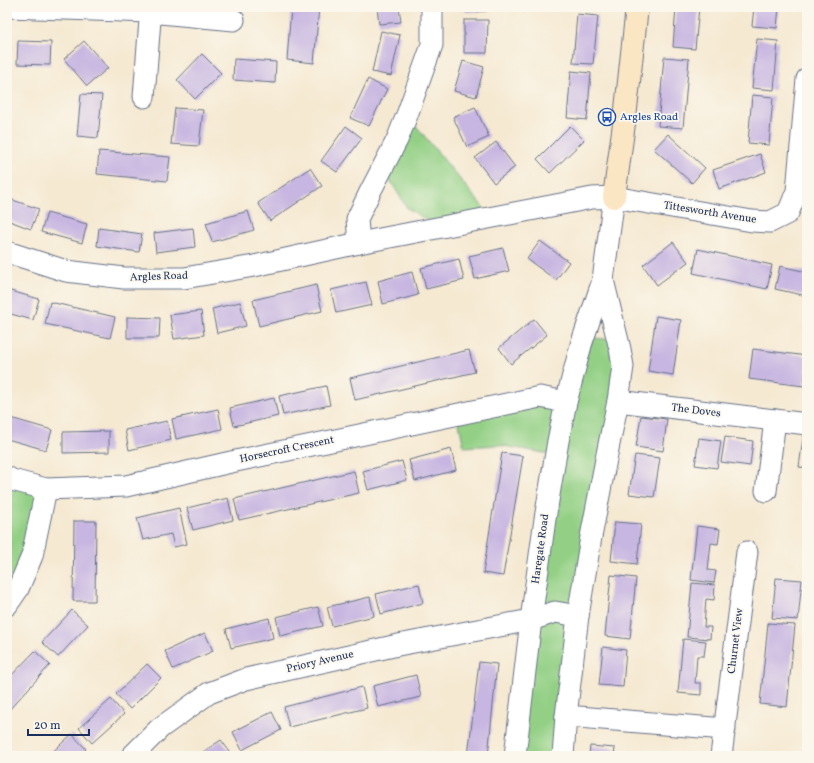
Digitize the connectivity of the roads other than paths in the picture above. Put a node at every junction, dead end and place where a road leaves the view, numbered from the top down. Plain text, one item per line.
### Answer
1 (8, 7) edge
2 (432, 7) edge
3 (637, 7) edge
4 (150, 10) edge
5 (234, 20) dead end
6 (807, 79) edge
7 (144, 98) dead end
8 (614, 197) junction
9 (359, 243) junction
10 (7, 252) edge
11 (603, 280) junction
12 (581, 345) junction
13 (620, 349) junction
14 (618, 401) junction
15 (566, 402) junction
16 (775, 420) junction
17 (807, 424) edge
18 (7, 477) edge
19 (46, 489) junction
20 (766, 491) dead end
21 (746, 552) dead end
22 (7, 605) edge
23 (578, 616) junction
24 (531, 620) junction
25 (566, 716) junction
26 (725, 729) junction
27 (132, 756) edge
28 (515, 756) edge
29 (563, 756) edge
30 (722, 756) edge

1 - 4 street
2 - 9 street
3 - 8 street
4 - 5 street
4 - 7 street
6 - 8 street, Tittesworth Avenue
8 - 9 street, Argles Road
8 - 11 street, Haregate Road
9 - 10 street, Argles Road
11 - 12 street, Haregate Road
11 - 13 street, Haregate Road
12 - 13 street
12 - 15 street, Haregate Road
13 - 14 street, Haregate Road
14 - 16 street, The Doves
14 - 23 street, Haregate Road
15 - 19 street, Horsecroft Crescent
15 - 24 street, Haregate Road
16 - 17 street, The Doves
16 - 20 street
18 - 19 street, Horsecroft Crescent
19 - 22 street
21 - 26 street, Churnet View
23 - 24 street, Priory Avenue
23 - 25 street, Haregate Road
24 - 27 street, Priory Avenue
24 - 28 street, Haregate Road
25 - 26 street
25 - 29 street, Haregate Road
26 - 30 street, Churnet View

